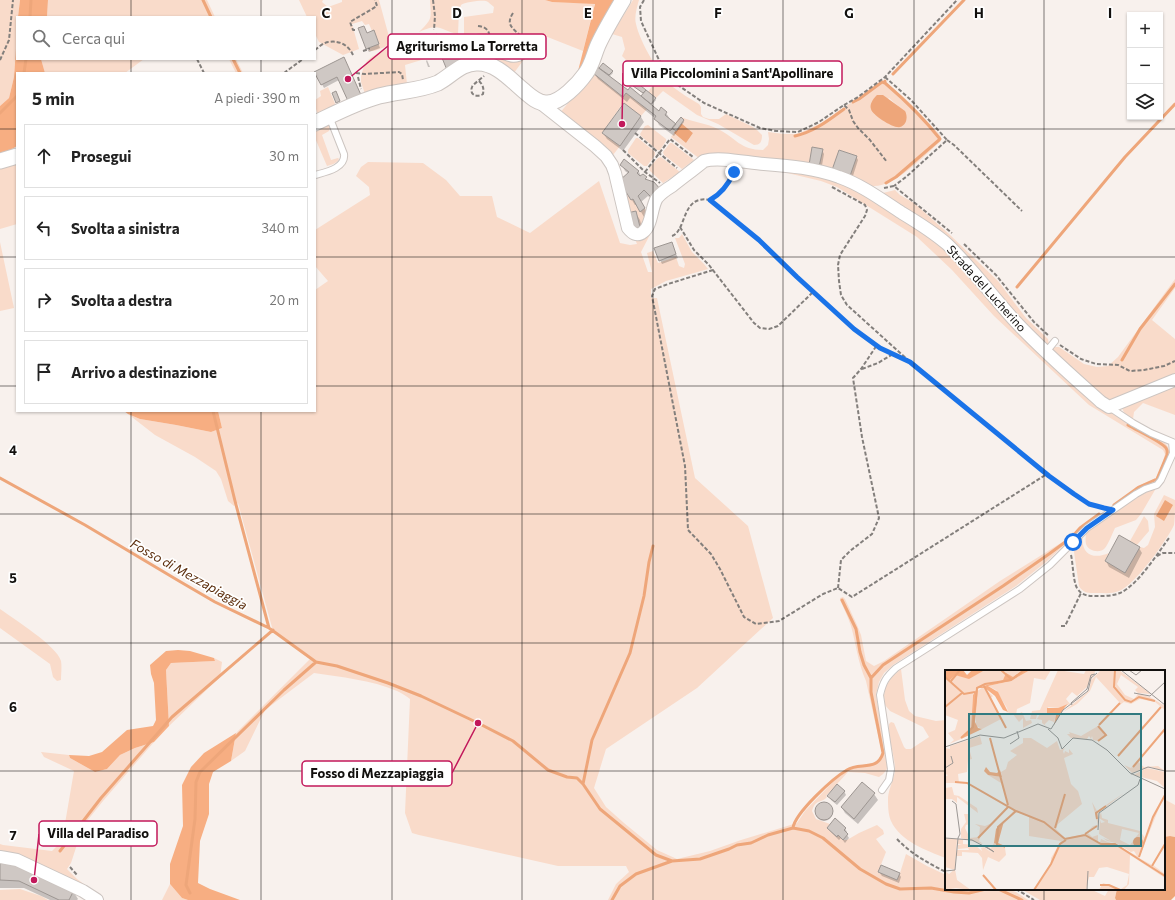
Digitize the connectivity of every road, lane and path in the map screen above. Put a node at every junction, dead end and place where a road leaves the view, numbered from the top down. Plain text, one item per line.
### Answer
1 (13, 0) edge
2 (375, 0) edge
3 (433, 0) edge
4 (623, 0) edge
5 (644, 0) edge
6 (957, 0) edge
7 (513, 13) dead end
8 (478, 26) dead end
9 (355, 30) dead end
10 (434, 30) dead end
11 (489, 44) dead end
12 (369, 48) dead end
13 (316, 49) edge
14 (363, 51) dead end
15 (524, 54) joint
16 (353, 55) dead end
17 (0, 60) edge
18 (198, 60) edge
19 (302, 60) edge
20 (489, 60) junction
21 (204, 72) edge
22 (285, 72) edge
23 (356, 73) dead end
24 (885, 77) junction
25 (479, 81) junction
26 (406, 83) dead end
27 (538, 101) junction
28 (844, 105) junction
29 (329, 116) junction
30 (316, 122) edge
31 (635, 133) dead end
32 (947, 140) junction
33 (623, 150) dead end
34 (659, 153) junction
35 (16, 156) edge
36 (697, 160) dead end
37 (0, 161) edge
38 (887, 162) dead end
39 (737, 170) dead end
40 (645, 172) junction
41 (682, 172) dead end
42 (316, 175) edge
43 (826, 184) dead end
44 (663, 185) dead end
45 (894, 186) junction
46 (870, 192) junction
47 (710, 200) junction
48 (1022, 211) dead end
49 (680, 227) junction
50 (672, 236) dead end
51 (956, 237) dead end
52 (962, 242) dead end
53 (713, 270) junction
54 (813, 292) junction
55 (1055, 342) junction
56 (877, 345) junction
57 (1046, 352) junction
58 (893, 354) junction
59 (1175, 361) edge
60 (910, 362) junction
61 (861, 369) junction
62 (1175, 380) edge
63 (1109, 407) junction
64 (1173, 443) edge
65 (1047, 474) junction
66 (1113, 510) junction
67 (1169, 538) dead end
68 (1069, 546) junction
69 (1175, 553) edge
70 (1156, 557) junction
71 (838, 588) junction
72 (1081, 593) junction
73 (1060, 626) dead end
74 (882, 790) dead end
75 (897, 839) dead end
76 (0, 857) edge
77 (945, 871) edge
78 (1018, 890) edge
79 (96, 900) edge
80 (1034, 900) edge

1 - 17 path
2 - 9 path
3 - 10 path
4 - 27 street
5 - 28 path
6 - 24 path
7 - 15 path
8 - 11 path
12 - 14 path
13 - 16 path
15 - 20 lane
18 - 21 path
19 - 22 path
20 - 25 path
20 - 27 street
20 - 29 street
23 - 26 path
24 - 28 path
24 - 32 path
25 - 25 path
27 - 46 street, Strada del Lucherino
28 - 38 path
29 - 30 street
29 - 42 lane
31 - 34 path
32 - 45 path
32 - 48 path
33 - 40 path
34 - 36 path
34 - 40 path
34 - 41 path
35 - 37 street
39 - 47 path
40 - 44 path
43 - 60 path
45 - 46 path
45 - 51 path
46 - 57 street, Strada del Lucherino
47 - 49 path
47 - 54 path
49 - 50 path
49 - 53 path
52 - 55 path
53 - 54 path
53 - 71 path
54 - 56 path
55 - 57 lane
55 - 59 path
56 - 58 path
56 - 61 path
57 - 63 street, Strada del Lucherino
58 - 60 path
58 - 61 path
60 - 65 path
61 - 71 path
62 - 63 street
63 - 64 lane, Strada del Lucherino
64 - 66 lane
65 - 66 path
65 - 71 path
66 - 68 lane
67 - 70 path
68 - 72 path
68 - 74 lane
69 - 70 path
70 - 72 path
72 - 73 path
75 - 77 path
76 - 79 street
78 - 80 path

